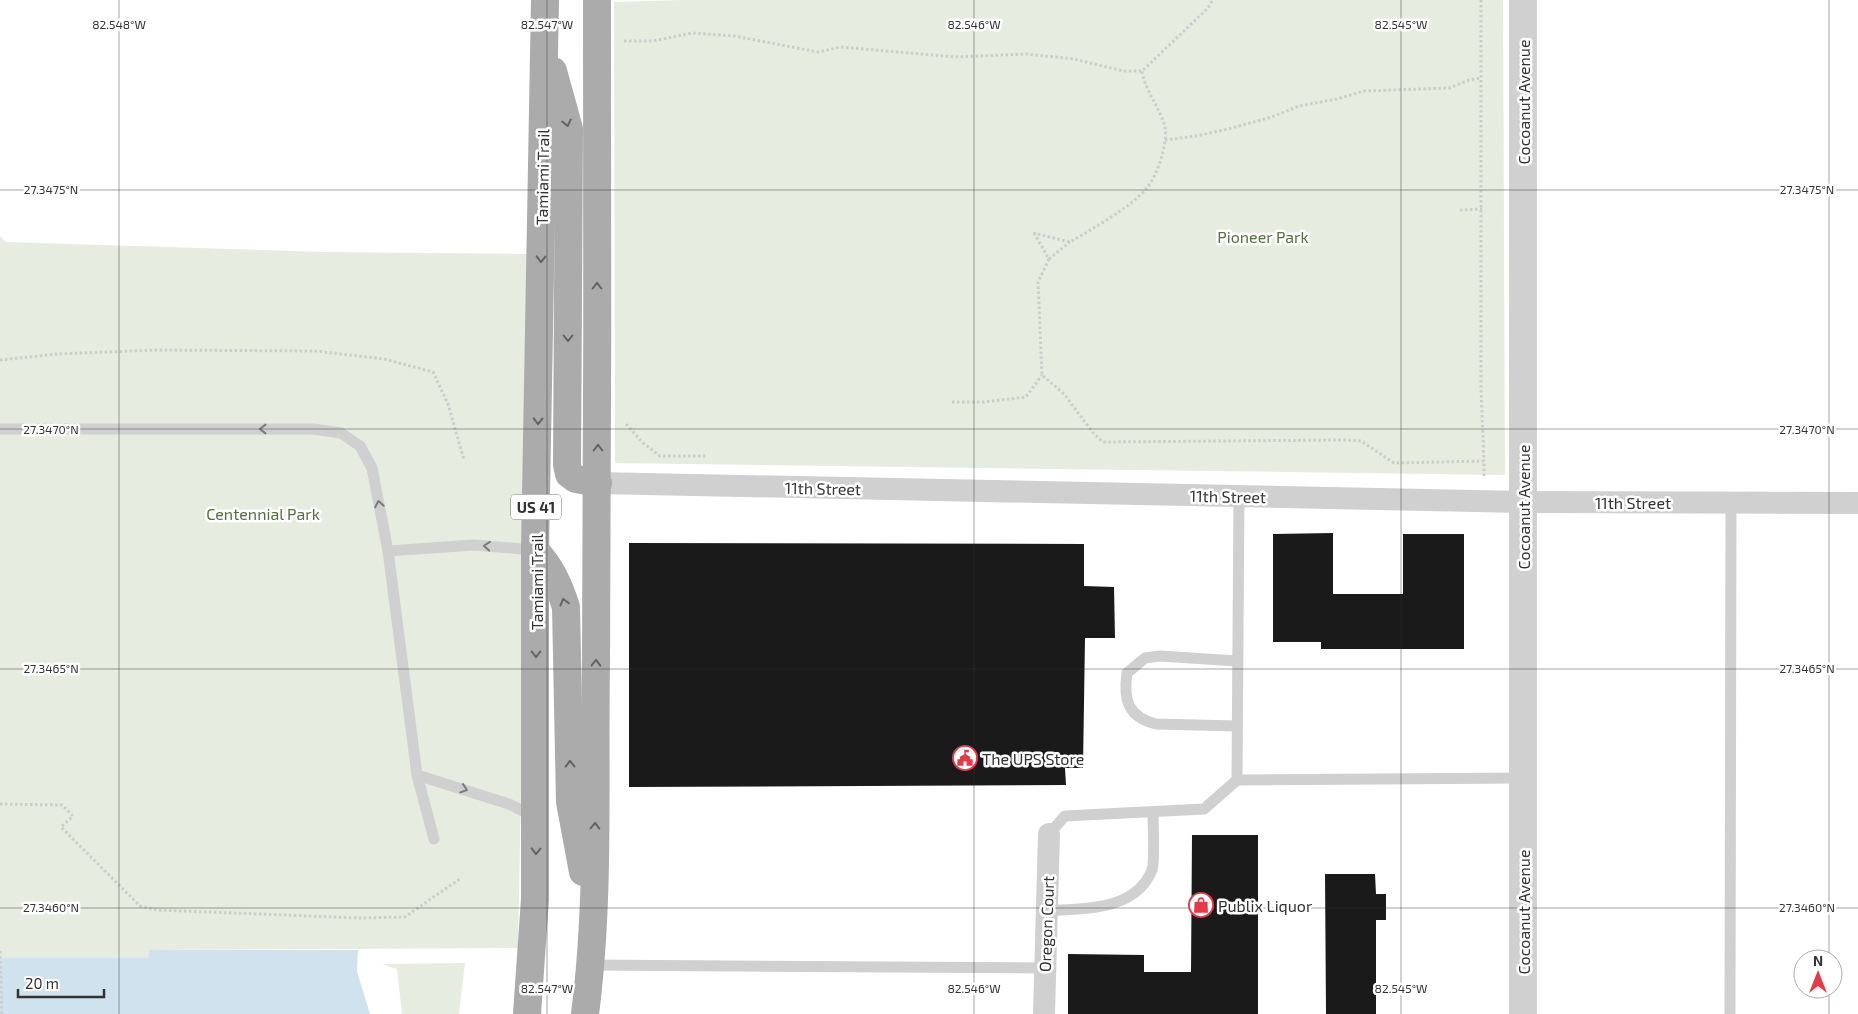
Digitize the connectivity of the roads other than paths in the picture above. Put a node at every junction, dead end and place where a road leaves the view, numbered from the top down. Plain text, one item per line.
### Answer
1 (545, 0) edge
2 (597, 0) edge
3 (1523, 0) edge
4 (545, 43) junction
5 (0, 429) edge
6 (598, 483) junction
7 (1238, 496) junction
8 (1523, 502) junction
9 (1730, 503) junction
10 (1858, 503) edge
11 (535, 550) junction
12 (388, 552) junction
13 (1237, 661) junction
14 (1237, 726) junction
15 (418, 774) junction
16 (1523, 778) junction
17 (1237, 780) junction
18 (1153, 812) junction
19 (537, 818) junction
20 (1049, 834) joint
21 (434, 839) dead end
22 (1046, 911) junction
23 (592, 915) junction
24 (589, 965) junction
25 (1044, 968) junction
26 (528, 1014) edge
27 (585, 1014) edge
28 (1044, 1014) edge
29 (1523, 1014) edge
30 (1730, 1014) edge

1 - 4 main road, Tamiami Trail / US 41
6 -> 2 main road
3 - 8 street, Cocoanut Avenue
4 -> 6 main road
4 -> 11 main road, Tamiami Trail / US 41
12 -> 5 lane
6 - 7 street, 11th Street
23 -> 6 main road
7 - 8 street, 11th Street
7 - 13 lane
8 - 9 street, 11th Street
8 - 16 street, Cocoanut Avenue
9 - 10 street, 11th Street
9 - 30 lane
11 -> 12 lane
11 -> 19 main road, Tamiami Trail / US 41
23 -> 11 main road
12 - 15 lane
13 - 14 lane
13 - 14 lane
14 - 17 lane
15 -> 19 lane
15 - 21 lane
16 - 17 lane
16 - 29 street, Cocoanut Avenue
17 - 18 lane
18 - 20 lane
18 - 22 lane
19 -> 26 main road, Tamiami Trail / US 41
20 - 22 street, Oregon Court
22 - 25 street, Oregon Court
23 - 24 main road
24 - 25 lane
24 - 27 main road
25 - 28 street, Oregon Court

